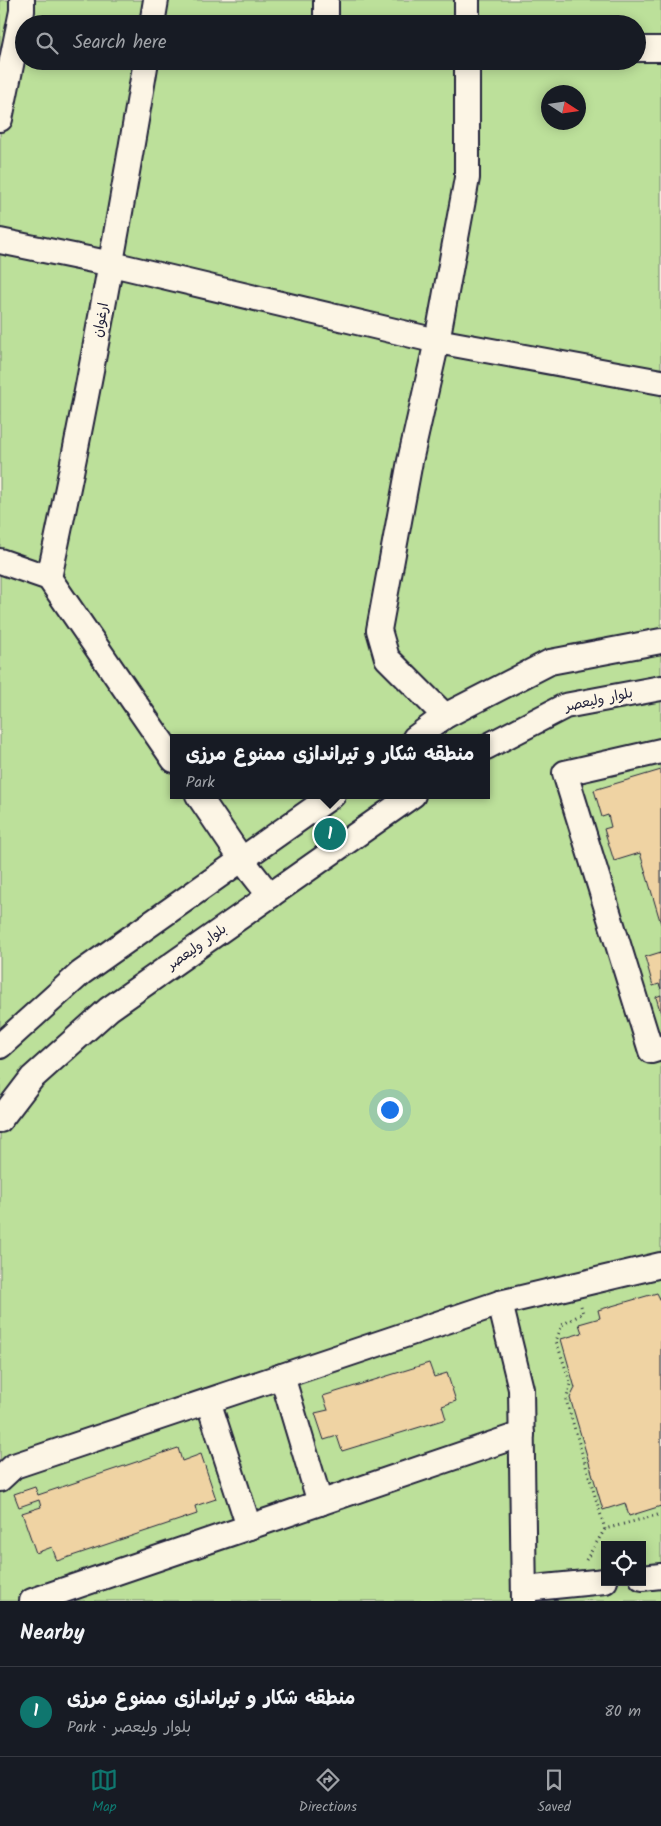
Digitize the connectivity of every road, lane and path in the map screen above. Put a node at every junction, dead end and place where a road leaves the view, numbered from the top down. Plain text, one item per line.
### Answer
1 (22, 0) edge
2 (156, 0) edge
3 (326, 0) edge
4 (467, 0) edge
5 (21, 15) edge
6 (154, 15) edge
7 (326, 15) edge
8 (467, 15) edge
9 (15, 45) edge
10 (646, 49) edge
11 (661, 49) edge
12 (144, 70) edge
13 (467, 70) edge
14 (0, 119) edge
15 (0, 241) edge
16 (112, 264) junction
17 (437, 341) junction
18 (661, 382) edge
19 (0, 561) edge
20 (49, 578) junction
21 (661, 641) edge
22 (661, 688) edge
23 (445, 716) junction
24 (420, 734) edge
25 (490, 745) edge
26 (661, 751) edge
27 (170, 754) edge
28 (201, 799) edge
29 (327, 799) edge
30 (407, 799) edge
31 (242, 860) junction
32 (270, 896) junction
33 (0, 1046) edge
34 (661, 1048) edge
35 (0, 1120) edge
36 (661, 1265) edge
37 (575, 1286) junction
38 (500, 1303) junction
39 (282, 1376) junction
40 (208, 1401) junction
41 (522, 1434) junction
42 (0, 1479) edge
43 (320, 1503) junction
44 (661, 1514) edge
45 (249, 1527) junction
46 (605, 1528) junction
47 (661, 1576) edge
48 (646, 1578) edge
49 (601, 1581) edge
50 (572, 1585) junction
51 (524, 1595) edge
52 (32, 1601) edge

1 - 5 street
2 - 6 street
3 - 7 street
4 - 8 street
9 - 14 street
10 - 11 street
12 - 16 street, ارغوان
13 - 17 street
15 - 16 street
16 - 17 street
16 - 20 street, ارغوان
17 - 18 street
17 - 23 street
19 - 20 street
20 - 27 street
21 - 23 street
22 - 25 street, بلوار ولیعصر
23 - 24 street
26 - 34 street
28 - 31 street
29 - 31 street
30 - 32 street, بلوار ولیعصر
31 - 32 street
31 - 33 street
32 - 35 street, بلوار ولیعصر
36 - 37 street
37 - 38 street
37 - 46 path
38 - 39 street
38 - 41 street
39 - 40 street
39 - 43 street
40 - 42 street
40 - 45 street
41 - 43 street
41 - 51 street
43 - 45 street
44 - 46 path
45 - 52 street
46 - 50 path
47 - 48 street
49 - 50 street
50 - 51 street

